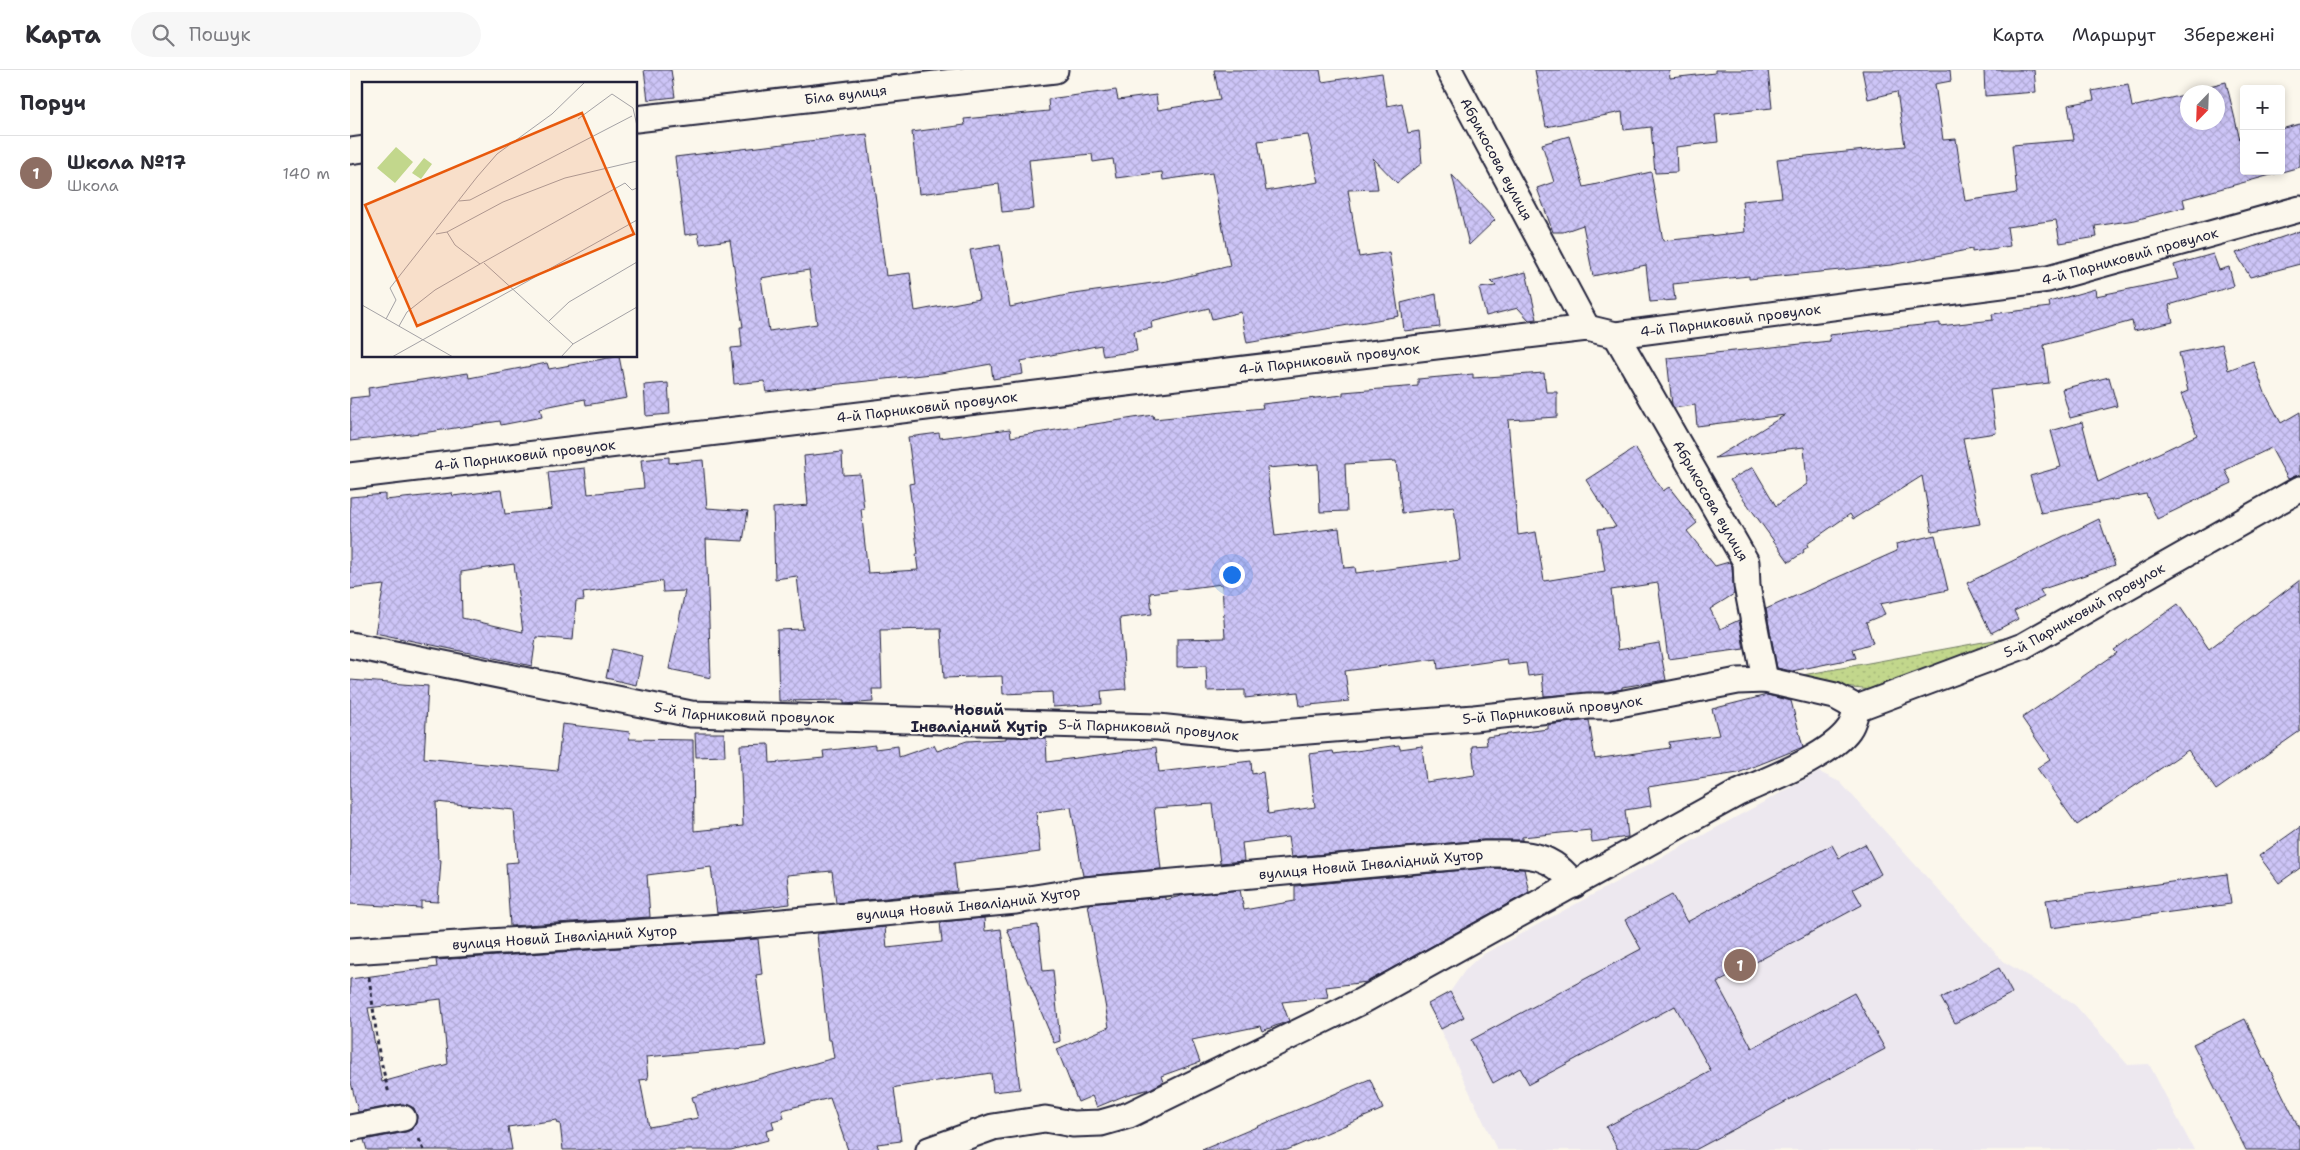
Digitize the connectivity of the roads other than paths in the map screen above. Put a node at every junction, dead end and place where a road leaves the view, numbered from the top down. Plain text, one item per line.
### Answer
1 (1055, 70) edge
2 (1449, 70) edge
3 (638, 119) edge
4 (2300, 209) edge
5 (1587, 328) junction
6 (1616, 335) junction
7 (350, 476) edge
8 (2300, 489) edge
9 (350, 645) edge
10 (1765, 680) junction
11 (1857, 708) junction
12 (1574, 885) junction
13 (358, 951) edge
14 (403, 1118) road end
15 (350, 1128) edge
16 (929, 1150) edge

1 - 3 street, Біла вулиця
2 - 5 street, Абрикосова вулиця
4 - 6 street, 4-й Парниковий провулок
5 - 6 street, 4-й Парниковий провулок
5 - 7 street, 4-й Парниковий провулок
6 - 10 street, Абрикосова вулиця
8 - 11 street, 5-й Парниковий провулок
9 - 10 street, 5-й Парниковий провулок
10 - 11 street, 5-й Парниковий провулок
11 - 12 street
12 - 13 street, вулиця Новий Інвалідний Хутор
12 - 16 street
14 - 15 street

